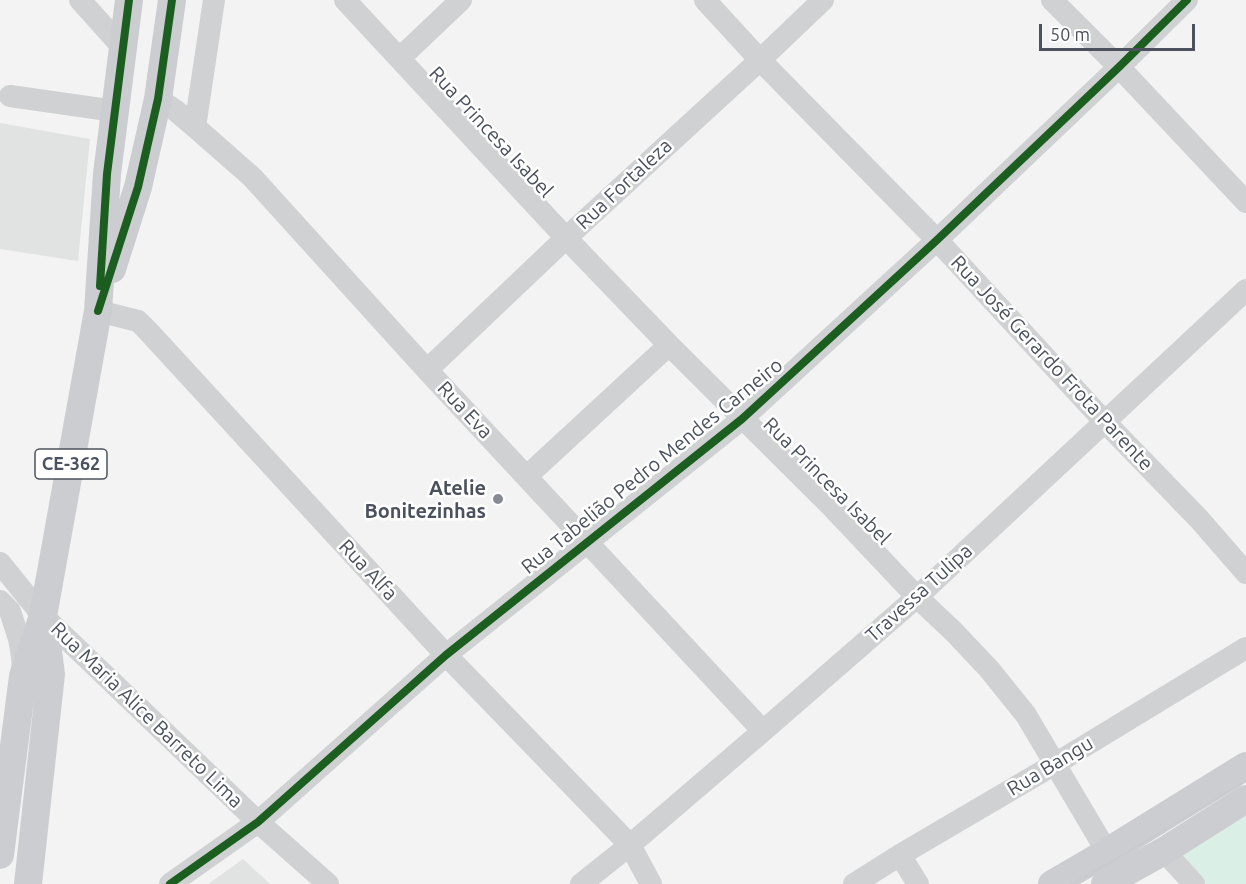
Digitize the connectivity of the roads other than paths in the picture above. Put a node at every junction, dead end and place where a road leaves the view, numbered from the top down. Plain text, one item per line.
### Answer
1 (80, 0) edge
2 (129, 0) edge
3 (172, 0) edge
4 (214, 0) edge
5 (345, 0) edge
6 (461, 0) edge
7 (705, 0) edge
8 (823, 0) edge
9 (1052, 0) edge
10 (1187, 0) edge
11 (123, 48) junction
12 (400, 58) junction
13 (760, 60) junction
14 (1119, 68) junction
15 (10, 96) dead end
16 (158, 99) junction
17 (115, 111) junction
18 (195, 127) junction
19 (1246, 202) edge
20 (566, 238) junction
21 (937, 240) junction
22 (1246, 290) edge
23 (98, 311) junction
24 (669, 345) junction
25 (428, 370) junction
26 (742, 419) junction
27 (1105, 422) junction
28 (527, 476) junction
29 (587, 541) junction
30 (0, 562) edge
31 (1246, 573) edge
32 (917, 597) junction
33 (3, 611) edge
34 (43, 616) junction
35 (1246, 648) edge
36 (446, 655) junction
37 (23, 675) junction
38 (763, 731) junction
39 (1054, 764) junction
40 (1246, 766) edge
41 (1246, 799) edge
42 (258, 822) junction
43 (630, 845) junction
44 (1164, 851) junction
45 (1107, 852) junction
46 (0, 855) edge
47 (900, 855) junction
48 (28, 884) edge
49 (170, 884) edge
50 (328, 884) edge
51 (581, 884) edge
52 (651, 884) edge
53 (854, 884) edge
54 (918, 884) edge
55 (1052, 884) edge
56 (1105, 884) edge
57 (1194, 884) edge

1 - 11 street
2 - 11 main road, CE-362
3 - 16 main road, CE-362
4 - 18 street
5 - 12 street, Rua Princesa Isabel
6 - 12 street
7 - 13 street, Rua José Gerardo Frota Parente
8 - 13 street, Rua Fortaleza
9 - 14 street
10 - 14 street, Rua Tabelião Pedro Mendes Carneiro
11 - 17 main road, CE-362
12 - 20 street, Rua Princesa Isabel
13 - 20 street, Rua Fortaleza
13 - 21 street, Rua José Gerardo Frota Parente
14 - 19 street
14 - 21 street, Rua Tabelião Pedro Mendes Carneiro
15 - 17 street
16 - 18 street, Rua Eva
16 - 23 main road, CE-362
17 - 23 main road, CE-362
18 - 25 street, Rua Eva
20 - 24 street, Rua Princesa Isabel
20 - 25 street, Rua Fortaleza
21 - 26 street, Rua Tabelião Pedro Mendes Carneiro
21 - 27 street, Rua José Gerardo Frota Parente
22 - 27 street, Travessa Tulipa
23 - 34 main road, CE-362
23 - 36 street, Rua Alfa
24 - 26 street, Rua Princesa Isabel
24 - 28 street
25 - 28 street, Rua Eva
26 - 29 street, Rua Tabelião Pedro Mendes Carneiro
26 - 32 street, Rua Princesa Isabel
27 - 31 street, Rua José Gerardo Frota Parente
27 - 32 street, Travessa Tulipa
28 - 29 street, Rua Eva
29 - 36 street, Rua Tabelião Pedro Mendes Carneiro
29 - 38 street, Rua Eva
30 - 34 street, Rua Maria Alice Barreto Lima
32 - 38 street, Travessa Tulipa
32 - 39 street, Rua Princesa Isabel
33 - 34 street
33 - 37 street, Rua Maria Alice Barreto Lima
34 - 37 main road, CE-362
34 - 42 street, Rua Maria Alice Barreto Lima
34 - 48 main road, CE-362
35 - 39 street, Rua Bangu
36 - 42 street, Rua Tabelião Pedro Mendes Carneiro
36 - 43 street, Rua Alfa
37 - 46 main road, CE-362
38 - 43 street, Travessa Tulipa
39 - 45 street, Rua Princesa Isabel
39 - 47 street, Rua Bangu
40 - 45 main road
41 - 44 main road
42 - 49 street, Rua Tabelião Pedro Mendes Carneiro
42 - 50 street, Rua Maria Alice Barreto Lima
43 - 51 street, Travessa Tulipa
43 - 52 street, Rua Alfa
44 - 56 main road
44 - 57 street
45 - 55 main road
47 - 53 street, Rua Bangu
47 - 54 street

